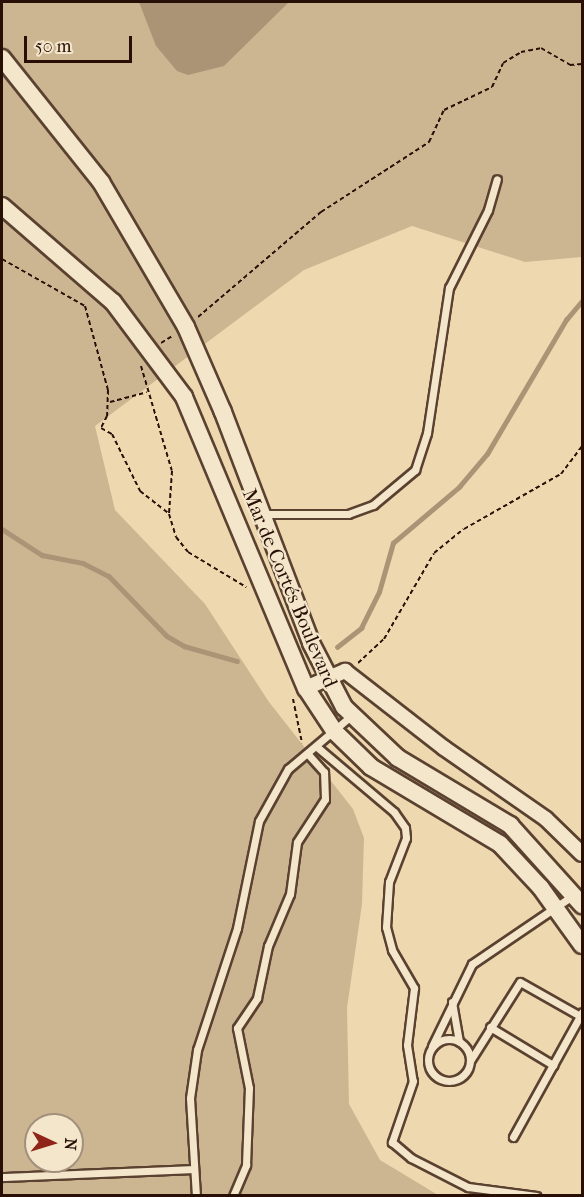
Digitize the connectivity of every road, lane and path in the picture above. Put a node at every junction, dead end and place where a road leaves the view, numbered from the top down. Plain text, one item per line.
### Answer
1 (2, 58) edge
2 (582, 64) edge
3 (497, 179) dead end
4 (2, 207) edge
5 (2, 259) edge
6 (186, 327) junction
7 (150, 350) junction
8 (147, 392) junction
9 (109, 402) junction
10 (582, 446) edge
11 (169, 514) junction
12 (262, 514) junction
13 (236, 517) junction
14 (250, 591) dead end
15 (345, 671) junction
16 (328, 679) junction
17 (306, 688) junction
18 (351, 716) junction
19 (335, 732) junction
20 (317, 747) junction
21 (307, 753) junction
22 (582, 854) edge
23 (579, 900) edge
24 (554, 907) junction
25 (582, 945) edge
26 (452, 1000) junction
27 (581, 1014) edge
28 (490, 1028) junction
29 (459, 1041) junction
30 (432, 1046) junction
31 (470, 1061) junction
32 (553, 1065) junction
33 (513, 1137) dead end
34 (191, 1169) junction
35 (2, 1177) edge
36 (196, 1196) edge
37 (233, 1196) edge
38 (536, 1196) edge

1 - 6 street
2 - 6 path
3 - 12 lane
4 - 7 street, Mar de Cortés Boulevard
5 - 9 path
6 - 7 path
6 - 12 street
7 - 8 path
7 - 13 street, Mar de Cortés Boulevard
8 - 9 path
8 - 11 path
9 - 11 path
10 - 15 path
11 - 14 path
12 - 13 street
12 - 16 street
13 - 17 street, Mar de Cortés Boulevard
15 - 16 street
15 - 22 street
16 - 17 street
16 - 18 street
17 - 19 street, Mar de Cortés Boulevard
18 - 19 lane
18 - 23 street
19 - 20 lane
19 - 24 street, Mar de Cortés Boulevard
20 - 21 lane
20 - 38 lane
21 - 34 lane
21 - 37 lane
23 - 24 lane
24 - 25 street, Mar de Cortés Boulevard
24 - 26 lane
26 - 29 lane
26 - 30 lane
27 - 28 lane
27 - 32 lane
28 - 31 lane
28 - 32 lane
29 - 30 lane
29 - 31 lane
30 - 31 lane
32 - 33 lane
34 - 35 lane
34 - 36 lane

